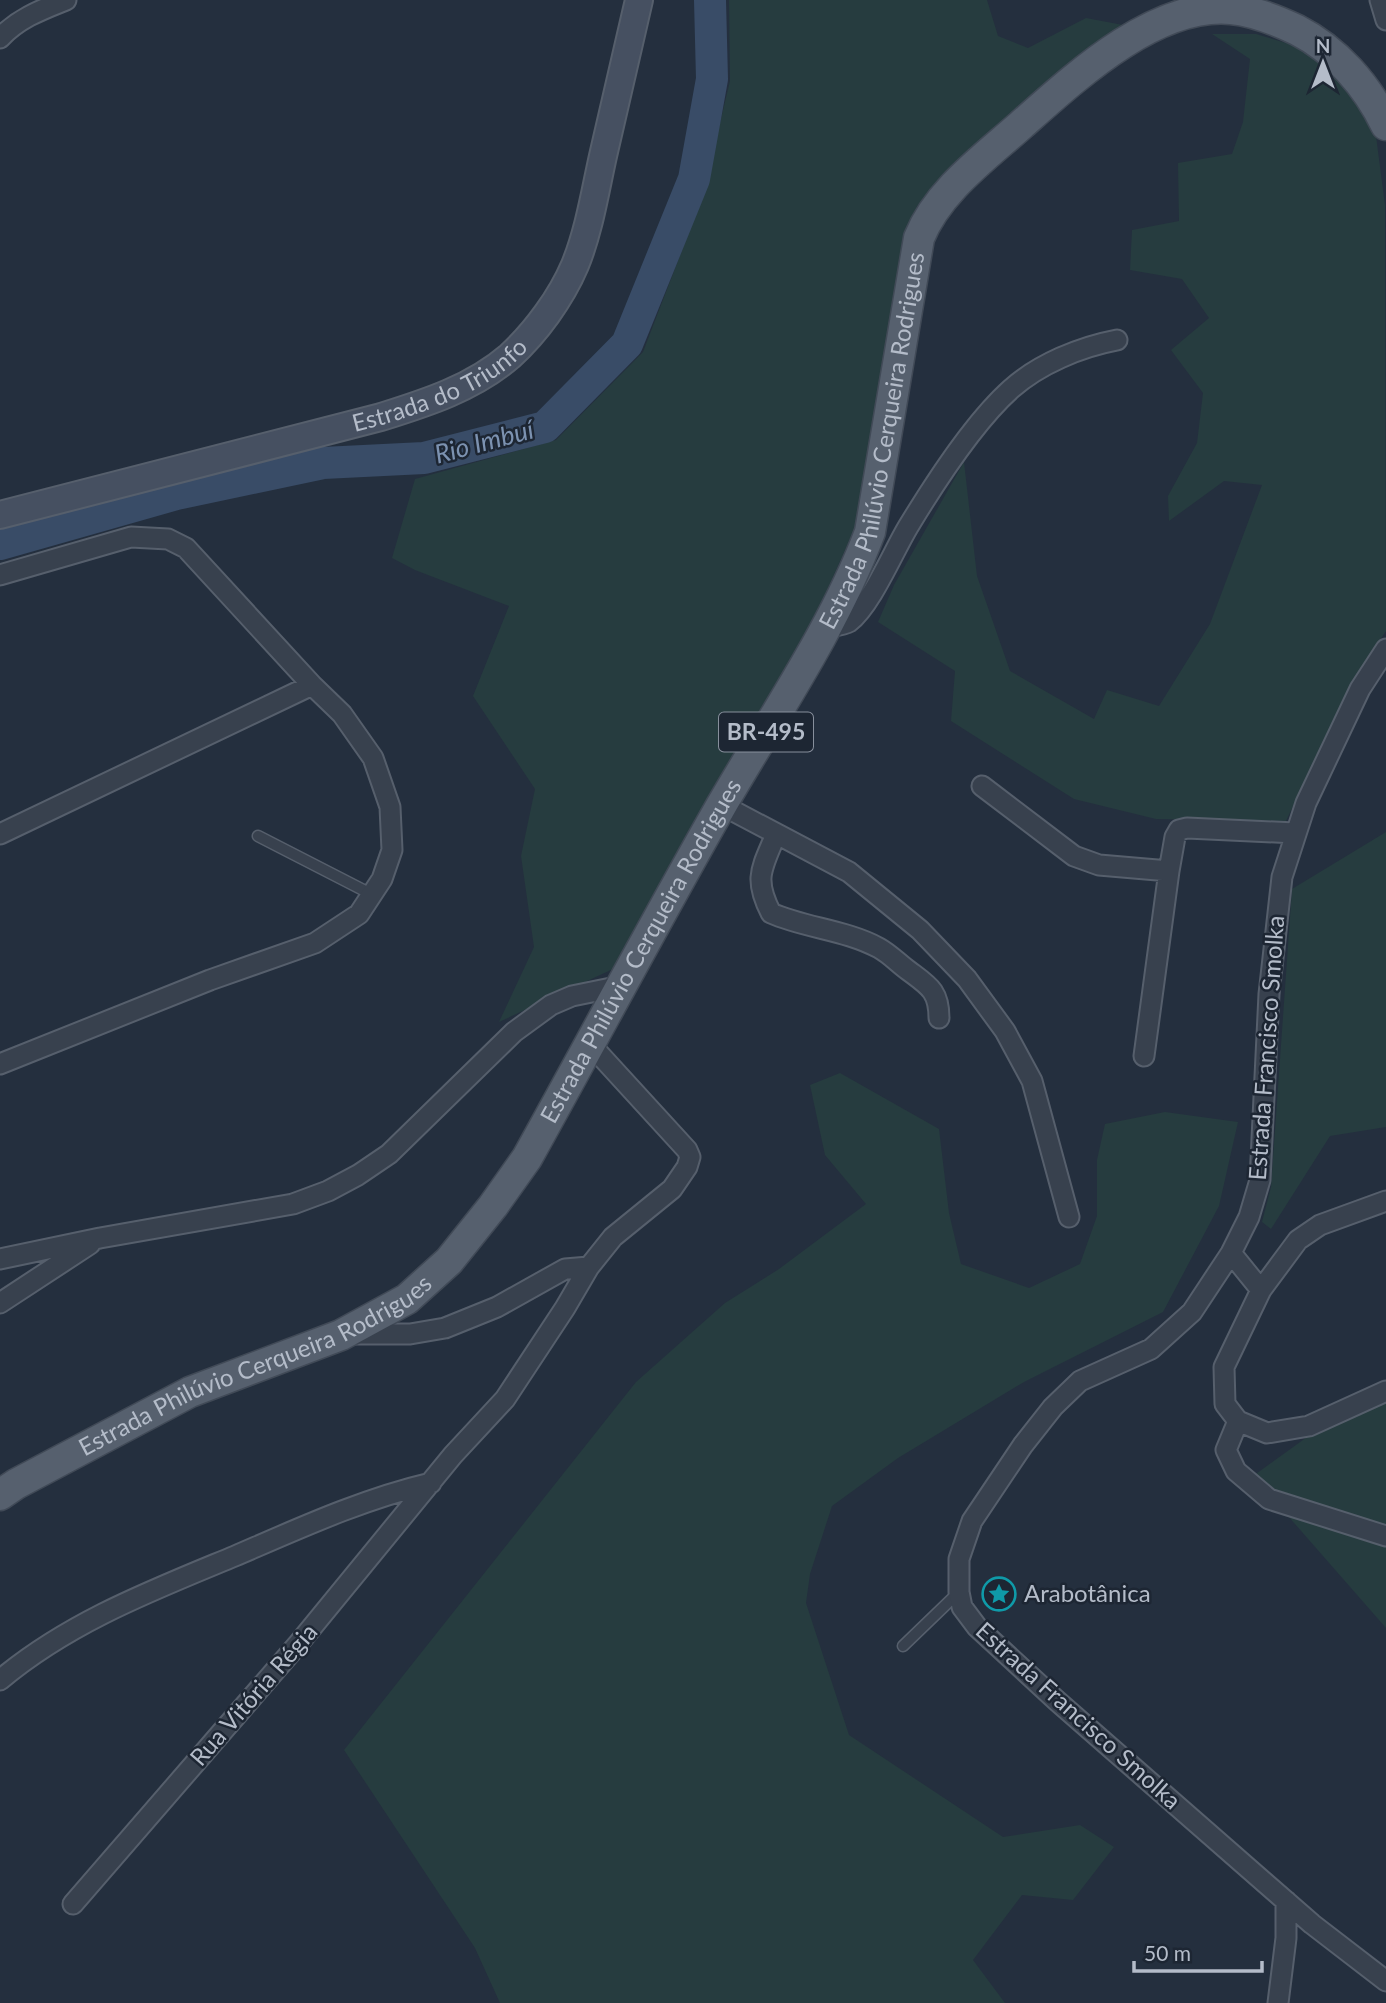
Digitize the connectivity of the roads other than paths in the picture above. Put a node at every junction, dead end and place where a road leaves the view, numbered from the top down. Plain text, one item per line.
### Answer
1 (66, 0) edge
2 (639, 0) edge
3 (1380, 0) edge
4 (1386, 20) edge
5 (0, 38) edge
6 (1386, 125) edge
7 (1116, 340) dead end
8 (0, 515) edge
9 (0, 575) edge
10 (828, 627) junction
11 (1386, 649) edge
12 (312, 685) junction
13 (982, 786) dead end
14 (722, 805) junction
15 (1295, 833) junction
16 (0, 834) edge
17 (776, 834) junction
18 (258, 836) dead end
19 (1169, 871) junction
20 (373, 895) junction
21 (621, 986) junction
22 (939, 1018) dead end
23 (590, 1044) junction
24 (1144, 1056) dead end
25 (0, 1064) edge
26 (1386, 1201) edge
27 (1069, 1217) dead end
28 (100, 1238) junction
29 (1231, 1253) junction
30 (0, 1259) edge
31 (589, 1266) junction
32 (1261, 1290) junction
33 (0, 1303) edge
34 (341, 1335) junction
35 (1386, 1391) edge
36 (1238, 1422) junction
37 (431, 1483) junction
38 (0, 1495) edge
39 (1386, 1535) edge
40 (959, 1592) junction
41 (903, 1646) dead end
42 (0, 1680) edge
43 (1286, 1901) junction
44 (73, 1904) dead end
45 (1386, 1981) edge
46 (1278, 2003) edge

1 - 5 street
2 - 8 street, Estrada do Triunfo
3 - 4 street
6 - 10 main road, Estrada Philúvio Cerqueira Rodrigues / BR-495
7 - 10 street
9 - 12 street
10 - 14 main road, Estrada Philúvio Cerqueira Rodrigues / BR-495
11 - 15 street, Estrada Francisco Smolka
12 - 16 street
12 - 20 street
13 - 19 street
14 - 17 street
14 - 21 main road, Estrada Philúvio Cerqueira Rodrigues / BR-495
15 - 19 street
15 - 29 street, Estrada Francisco Smolka
17 - 22 street
17 - 27 street
18 - 20 lane
19 - 24 street
20 - 25 street
21 - 23 main road, Estrada Philúvio Cerqueira Rodrigues / BR-495
21 - 28 street
23 - 31 street, Rua Vitória Régia
23 - 34 main road, Estrada Philúvio Cerqueira Rodrigues / BR-495
26 - 32 street
28 - 30 street
28 - 33 street
29 - 32 street
29 - 40 street, Estrada Francisco Smolka
31 - 34 street
31 - 37 street, Rua Vitória Régia
32 - 36 street
34 - 38 main road, Estrada Philúvio Cerqueira Rodrigues / BR-495
35 - 36 street
36 - 39 street
37 - 42 street
37 - 44 street, Rua Vitória Régia
40 - 41 lane
40 - 43 street, Estrada Francisco Smolka
43 - 45 street, Estrada Francisco Smolka
43 - 46 street

